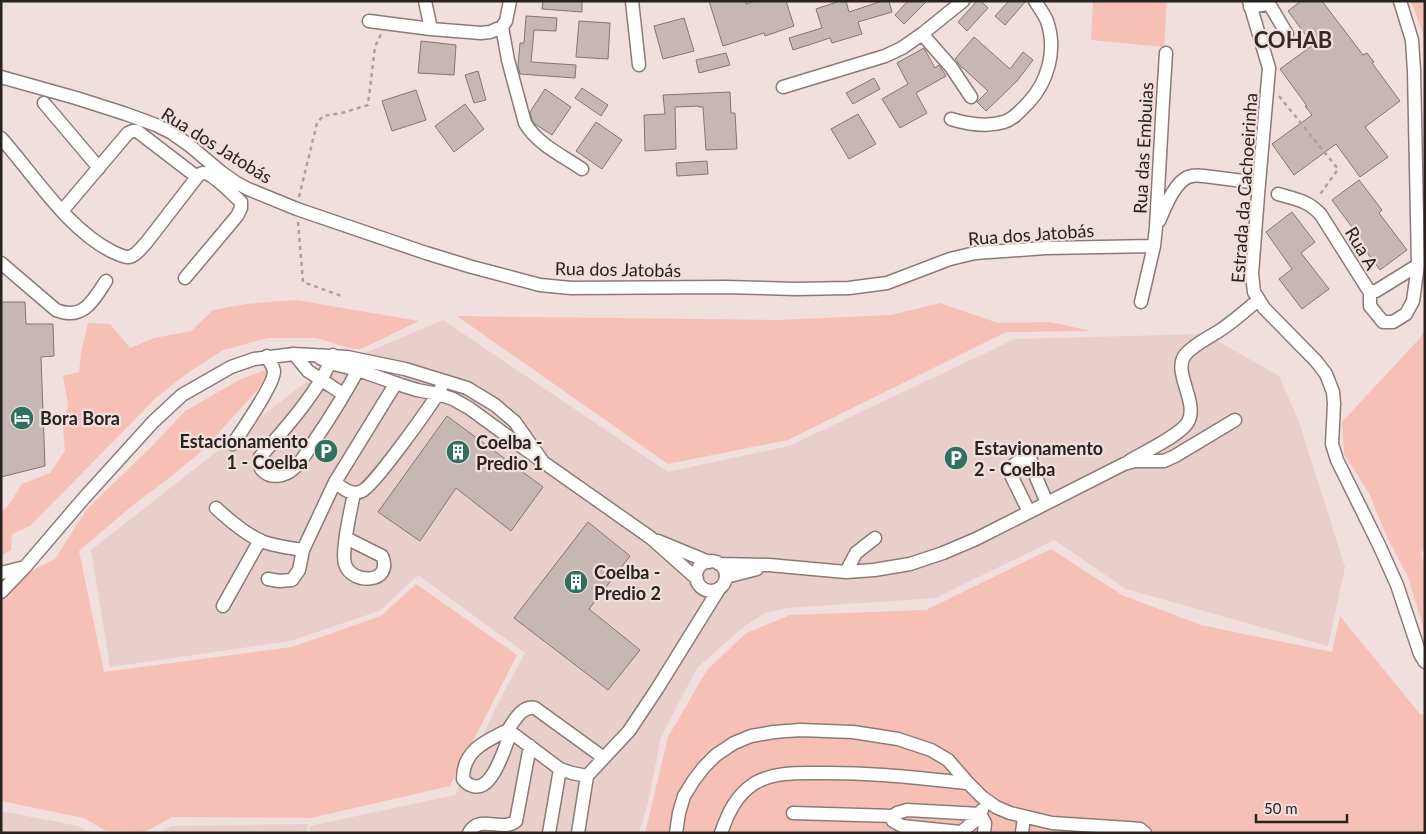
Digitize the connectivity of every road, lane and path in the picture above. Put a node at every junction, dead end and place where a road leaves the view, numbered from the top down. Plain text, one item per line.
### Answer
1 (425, 1) edge
2 (510, 1) edge
3 (632, 1) edge
4 (963, 1) edge
5 (1035, 1) edge
6 (1400, 1) edge
7 (1250, 4) edge
8 (369, 21) dead end
9 (385, 23) junction
10 (502, 27) junction
11 (431, 29) junction
12 (922, 34) junction
13 (1287, 34) dead end
14 (1166, 53) dead end
15 (638, 66) dead end
16 (1, 77) edge
17 (1268, 83) junction
18 (783, 87) dead end
19 (971, 97) dead end
20 (44, 103) dead end
21 (951, 119) dead end
22 (1, 138) edge
23 (99, 168) junction
24 (582, 169) dead end
25 (197, 177) junction
26 (1259, 183) junction
27 (1278, 194) dead end
28 (1312, 206) junction
29 (297, 209) junction
30 (62, 211) junction
31 (1156, 227) junction
32 (1154, 246) junction
33 (1, 264) edge
34 (1418, 265) junction
35 (185, 278) dead end
36 (106, 281) dead end
37 (1370, 292) junction
38 (344, 297) dead end
39 (1258, 300) junction
40 (1141, 302) dead end
41 (294, 354) junction
42 (267, 356) junction
43 (331, 359) junction
44 (361, 365) junction
45 (320, 380) junction
46 (444, 381) junction
47 (396, 383) junction
48 (343, 394) junction
49 (438, 394) junction
50 (1235, 420) dead end
51 (233, 444) dead end
52 (543, 462) junction
53 (1124, 464) junction
54 (335, 482) junction
55 (354, 493) junction
56 (1047, 503) junction
57 (216, 508) dead end
58 (1029, 512) junction
59 (346, 538) dead end
60 (651, 538) junction
61 (875, 538) dead end
62 (260, 540) junction
63 (303, 550) junction
64 (714, 563) junction
65 (769, 565) junction
66 (25, 567) junction
67 (846, 572) junction
68 (1, 573) edge
69 (726, 577) junction
70 (268, 579) dead end
71 (697, 579) junction
72 (719, 589) junction
73 (706, 590) junction
74 (1, 592) edge
75 (224, 606) dead end
76 (704, 614) junction
77 (1425, 662) edge
78 (530, 746) junction
79 (604, 758) junction
80 (560, 768) junction
81 (587, 776) junction
82 (968, 783) junction
83 (982, 797) junction
84 (793, 814) dead end
85 (980, 814) junction
86 (893, 816) junction
87 (1024, 817) junction
88 (1052, 828) edge
89 (1083, 829) edge
90 (1118, 830) edge
91 (960, 832) edge
92 (469, 833) edge
93 (549, 833) edge
94 (578, 833) edge
95 (676, 833) edge
96 (721, 833) edge
97 (984, 833) edge
98 (1022, 833) edge
99 (1145, 833) edge

1 - 11 street
2 - 10 street
3 - 15 street
4 - 12 street
5 - 21 street
6 - 34 street
7 - 13 street
7 - 17 street, Estrada da Cachoeirinha
8 - 9 street
9 - 11 street
9 - 29 path
10 - 11 street
10 - 24 street
12 - 18 street
12 - 19 street
14 - 31 street, Rua das Embuias
16 - 29 street, Rua dos Jatobás
17 - 26 street, Estrada da Cachoeirinha
17 - 28 path
20 - 23 street
22 - 30 street
23 - 25 street
23 - 30 street
25 - 30 street
25 - 35 street
26 - 31 street
26 - 39 street, Estrada da Cachoeirinha
27 - 28 street, Rua A
28 - 37 street, Rua A
29 - 32 street, Rua dos Jatobás
29 - 38 path
31 - 32 street, Rua das Embuias
32 - 40 street
33 - 36 street
34 - 37 street, Rua A
34 - 37 street
39 - 53 street
39 - 77 street, Estrada da Cachoeirinha
41 - 42 street
41 - 43 street
41 - 45 street
42 - 51 street
42 - 66 street
43 - 44 street
43 - 45 street
44 - 46 street
44 - 47 street
44 - 48 street
45 - 48 street
45 - 48 street
46 - 49 street
46 - 52 street
47 - 49 street
47 - 54 street
49 - 52 street
49 - 55 street
50 - 53 street
52 - 60 street
53 - 56 street
54 - 55 street
54 - 63 street
55 - 59 street
56 - 58 street
56 - 58 street
57 - 62 street
58 - 67 street
60 - 64 street
60 - 71 street
61 - 67 street
62 - 63 street
62 - 75 street
63 - 70 street
64 - 65 street
64 - 69 street
64 - 71 street
65 - 67 street
65 - 69 street
66 - 68 street
66 - 74 street
69 - 72 street
71 - 73 street
72 - 73 street
72 - 76 street
73 - 76 street
76 - 79 street
78 - 79 street
78 - 80 street
78 - 92 street
79 - 81 street
80 - 81 street
80 - 93 street
81 - 94 street
82 - 83 street
82 - 95 street
82 - 96 street
83 - 85 street
83 - 87 street
84 - 86 street
85 - 86 street
85 - 91 street
85 - 97 street
86 - 91 street
87 - 88 street
87 - 98 street
88 - 89 street
89 - 90 street
90 - 99 street

